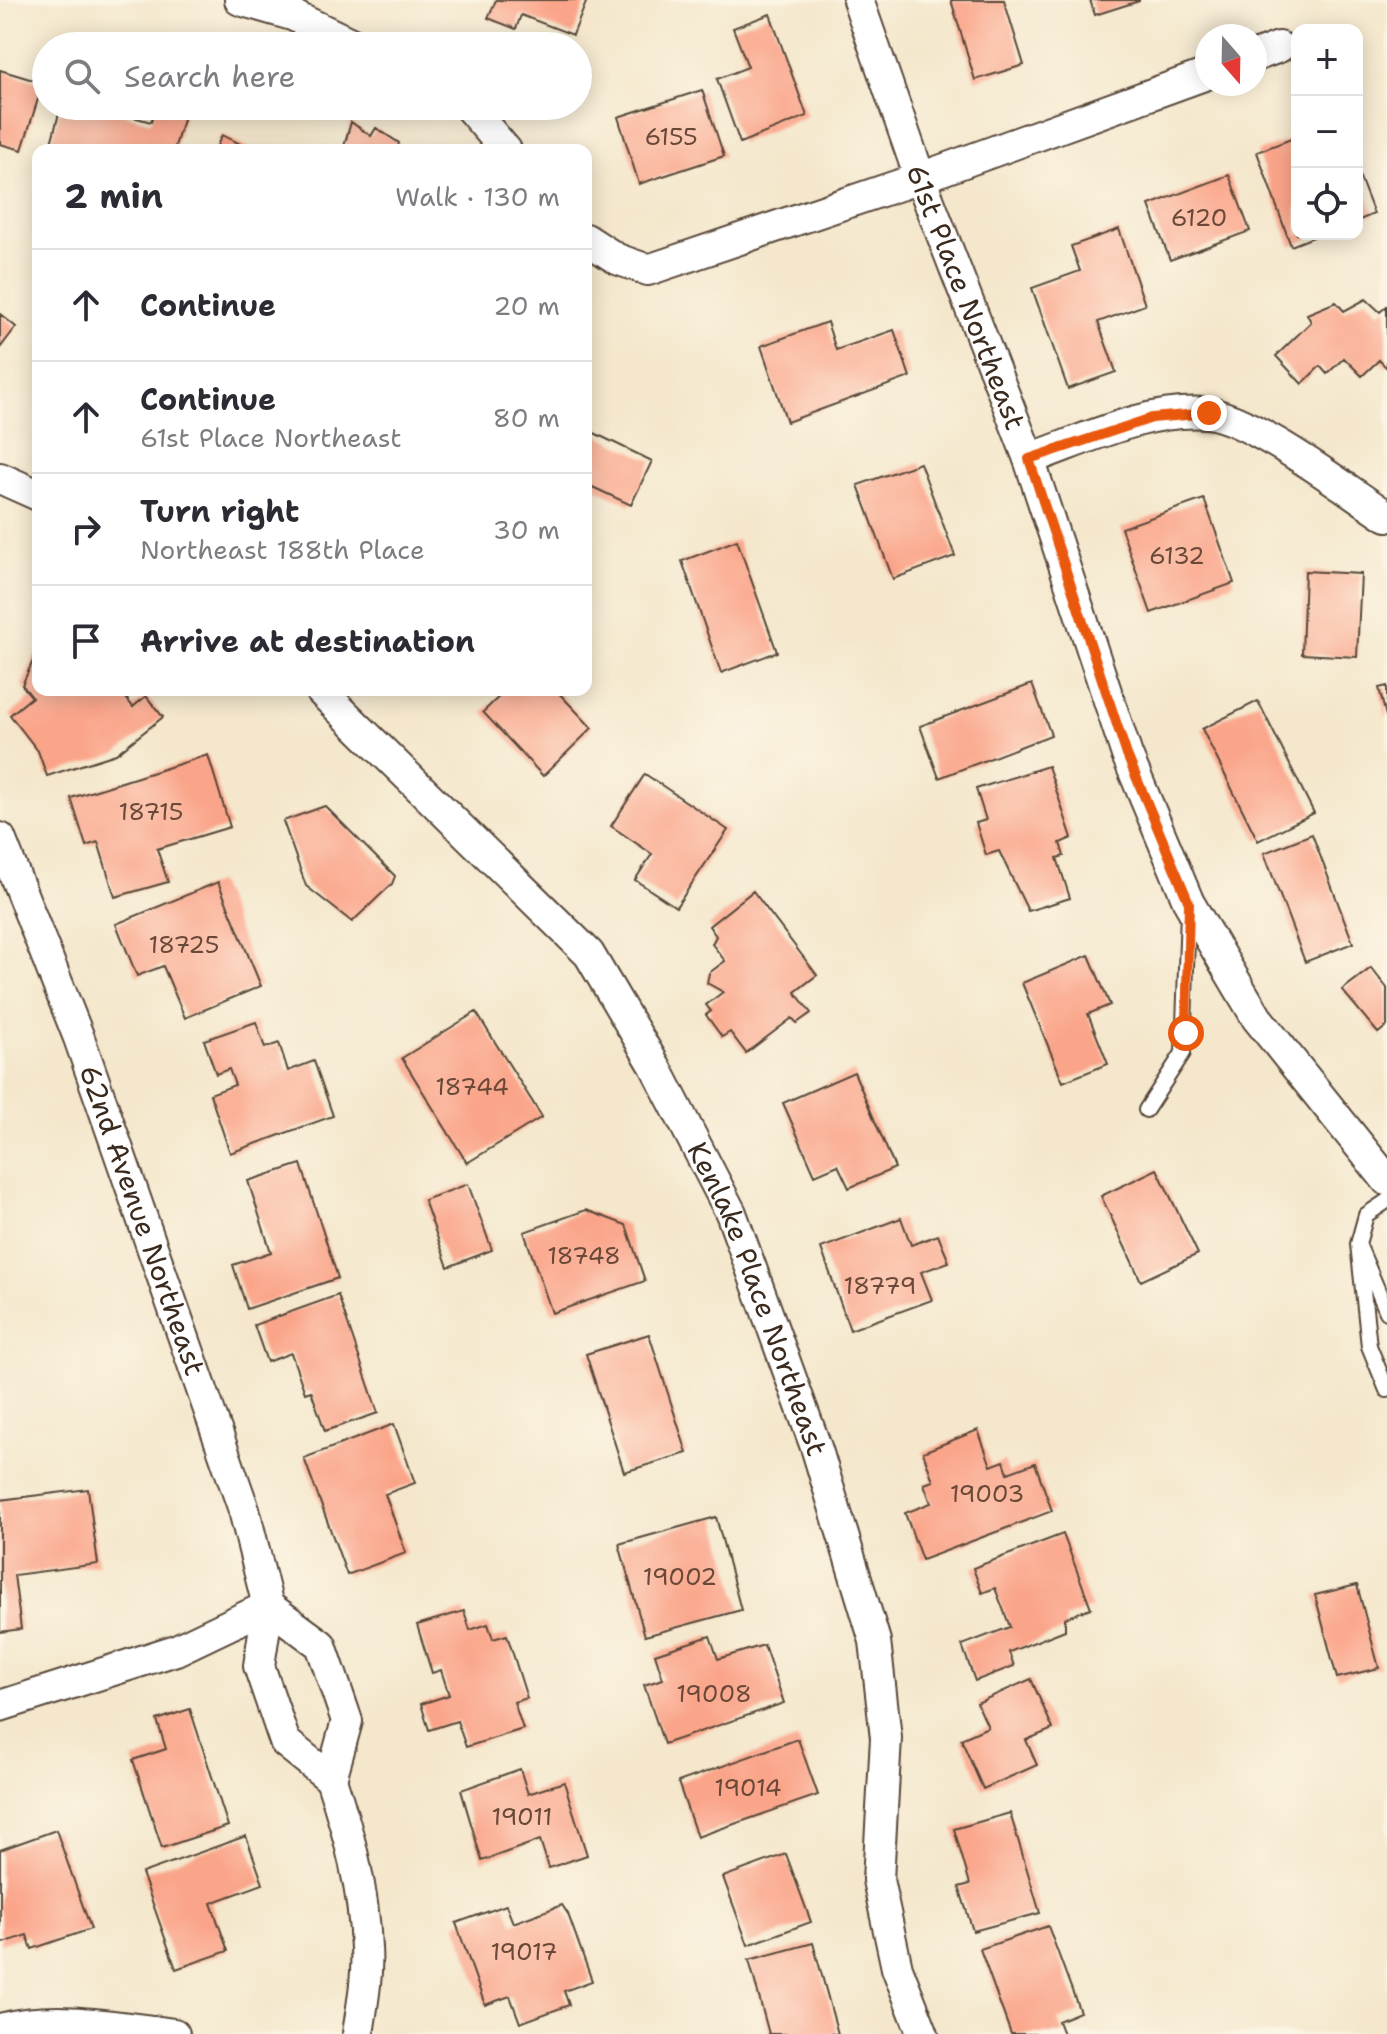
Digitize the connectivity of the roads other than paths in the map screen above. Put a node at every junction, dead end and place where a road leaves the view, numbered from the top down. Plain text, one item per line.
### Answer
1 (240, 0) edge
2 (858, 0) edge
3 (289, 8) edge
4 (332, 32) edge
5 (1195, 78) edge
6 (480, 120) edge
7 (501, 144) edge
8 (920, 178) junction
9 (592, 243) edge
10 (1029, 459) junction
11 (0, 478) edge
12 (32, 492) edge
13 (1387, 516) edge
14 (326, 696) edge
15 (0, 838) edge
16 (1189, 903) junction
17 (1146, 1110) dead end
18 (1387, 1180) edge
19 (1387, 1201) edge
20 (1358, 1244) junction
21 (1387, 1312) edge
22 (1387, 1390) edge
23 (268, 1606) junction
24 (0, 1706) edge
25 (331, 1779) junction
26 (0, 2029) edge
27 (174, 2034) edge
28 (358, 2034) edge
29 (923, 2034) edge

1 - 3 street
2 - 8 street, 61st Place Northeast
3 - 4 street
5 - 8 street
6 - 7 street
8 - 9 street
8 - 10 street, 61st Place Northeast
10 - 13 street
10 - 16 street, 61st Place Northeast
11 - 12 street
14 - 29 street, Kenlake Place Northeast
15 - 23 street, 62nd Avenue Northeast
16 - 17 lane
16 - 18 street, 61st Place Northeast
19 - 20 lane
20 - 21 lane
20 - 22 lane
23 - 24 street
23 - 25 street, 62nd Avenue Northeast
23 - 25 street
25 - 28 street
26 - 27 street

